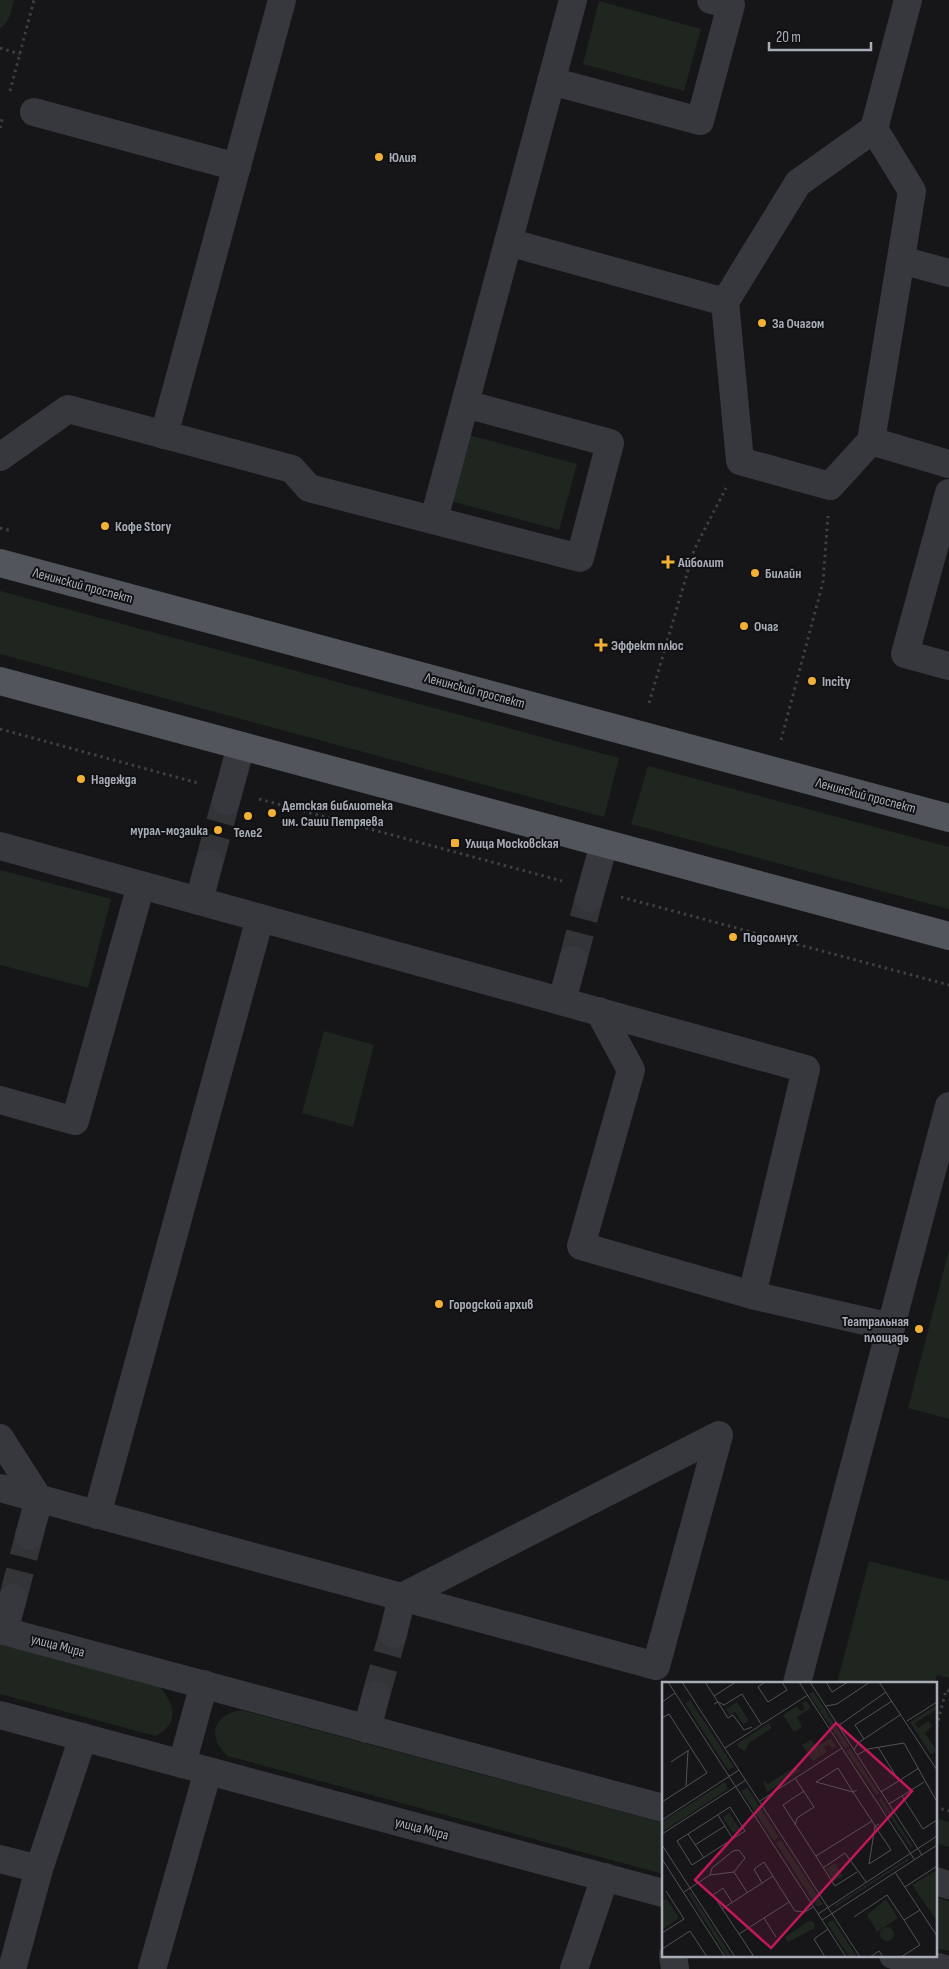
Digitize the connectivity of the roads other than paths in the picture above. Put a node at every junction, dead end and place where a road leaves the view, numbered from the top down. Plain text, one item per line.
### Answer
1 (282, 0) edge
2 (573, 0) edge
3 (711, 0) edge
4 (908, 0) edge
5 (551, 81) junction
6 (34, 112) dead end
7 (874, 129) junction
8 (237, 167) junction
9 (508, 242) junction
10 (901, 260) junction
11 (949, 273) edge
12 (725, 302) junction
13 (465, 404) junction
14 (164, 435) junction
15 (871, 441) junction
16 (0, 457) edge
17 (949, 464) edge
18 (949, 493) edge
19 (434, 519) junction
20 (945, 526) edge
21 (0, 562) edge
22 (949, 666) edge
23 (0, 681) edge
24 (241, 746) junction
25 (228, 796) tunnel mouth
26 (949, 818) edge
27 (604, 844) junction
28 (0, 846) edge
29 (210, 863) tunnel mouth
30 (141, 885) junction
31 (591, 894) tunnel mouth
32 (199, 901) junction
33 (260, 918) junction
34 (949, 936) edge
35 (573, 960) tunnel mouth
36 (562, 1001) junction
37 (599, 1011) junction
38 (0, 1100) edge
39 (949, 1106) edge
40 (752, 1295) junction
41 (891, 1327) junction
42 (0, 1438) edge
43 (0, 1488) edge
44 (39, 1499) junction
45 (96, 1514) junction
46 (29, 1536) tunnel mouth
47 (402, 1597) junction
48 (13, 1598) tunnel mouth
49 (2, 1630) edge
50 (393, 1634) tunnel mouth
51 (797, 1682) edge
52 (204, 1684) junction
53 (376, 1695) tunnel mouth
54 (0, 1715) edge
55 (367, 1728) junction
56 (84, 1737) junction
57 (182, 1764) junction
58 (208, 1771) junction
59 (662, 1808) edge
60 (0, 1858) edge
61 (39, 1869) junction
62 (605, 1878) junction
63 (936, 1881) edge
64 (949, 1885) edge
65 (662, 1894) edge
66 (673, 1956) edge
67 (909, 1962) edge
68 (157, 1968) edge
69 (12, 1969) edge
70 (574, 1969) edge
71 (674, 1969) edge
72 (944, 1969) edge

1 - 8 street
2 - 5 street
3 - 5 street
4 - 7 street
5 - 9 street
6 - 8 street
7 - 10 street
7 - 12 street
8 - 14 street
9 - 12 street
9 - 13 street
10 - 11 street
10 - 15 street
12 - 15 street
13 - 19 street
13 - 19 street
14 - 16 street
14 - 19 street
15 - 17 street
18 - 20 street
20 - 22 street
21 - 26 main road, Ленинский проспект
23 - 24 main road
24 - 25 street
24 - 27 main road
27 - 31 street
27 - 34 main road
28 - 30 street
29 - 32 street
30 - 32 street
30 - 38 street
32 - 33 street
33 - 36 street
33 - 45 street
35 - 36 street
36 - 37 street
37 - 40 street
37 - 40 street
39 - 41 street
40 - 41 street
41 - 51 street
42 - 44 street
43 - 44 street
44 - 45 street
44 - 46 street
45 - 47 street
47 - 47 street
47 - 50 street
48 - 49 street
49 - 52 street, улица Мира
52 - 55 street, улица Мира
52 - 57 street
53 - 55 street
54 - 56 street, улица Мира
55 - 59 street, улица Мира
56 - 57 street, улица Мира
56 - 61 street
57 - 58 street, улица Мира
58 - 62 street, улица Мира
58 - 68 street
60 - 61 street
61 - 69 street
62 - 65 street, улица Мира
62 - 70 street
63 - 64 street
66 - 71 street
67 - 72 street

